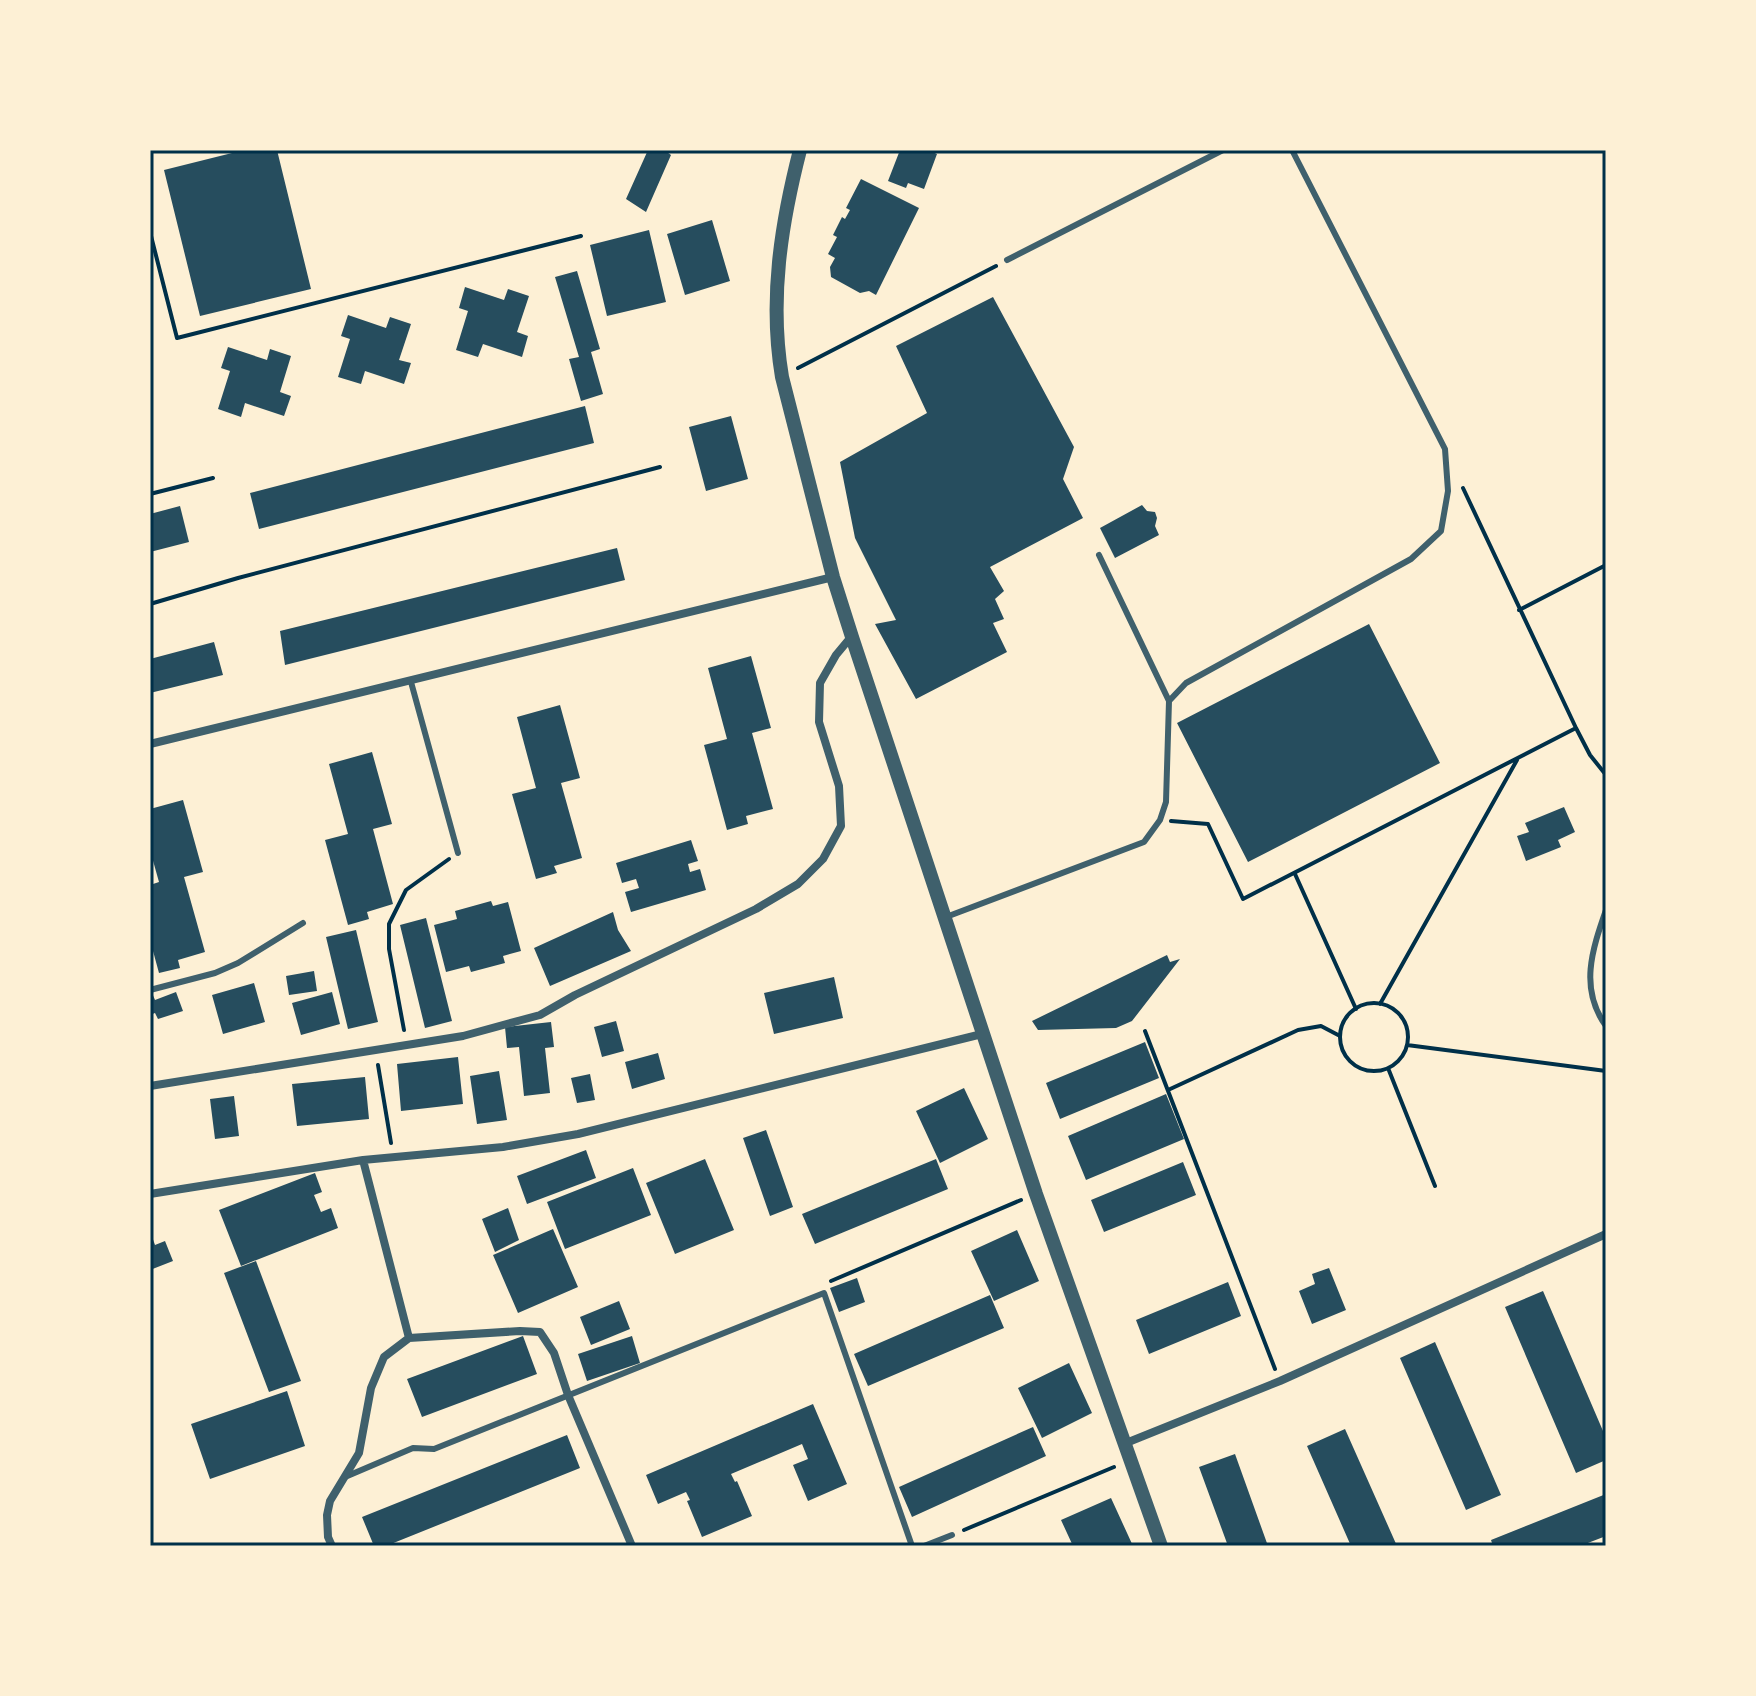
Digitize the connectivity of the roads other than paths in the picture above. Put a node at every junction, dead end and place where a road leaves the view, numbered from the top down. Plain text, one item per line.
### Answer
1 (800, 150) edge
2 (1223, 150) edge
3 (1292, 150) edge
4 (1007, 260) road end
5 (1099, 555) dead end
6 (833, 577) junction
7 (852, 637) junction
8 (411, 682) junction
9 (1169, 701) junction
10 (150, 744) edge
11 (458, 853) road end
12 (1606, 910) edge
13 (946, 917) junction
14 (303, 923) dead end
15 (150, 990) edge
16 (1606, 1026) edge
17 (982, 1034) junction
18 (150, 1086) edge
19 (363, 1160) junction
20 (150, 1194) edge
21 (1606, 1234) edge
22 (409, 1338) junction
23 (568, 1395) junction
24 (1126, 1443) junction
25 (342, 1479) junction
26 (952, 1535) road end
27 (332, 1546) edge
28 (632, 1546) edge
29 (912, 1546) edge
30 (924, 1546) edge
31 (1161, 1546) edge

1 - 6 street
2 - 4 lane
3 - 9 lane
5 - 9 lane
6 - 7 street
6 - 8 street
7 - 13 street
7 - 18 street
8 - 10 street
8 - 11 lane
9 - 13 lane
12 - 16 lane
13 - 17 street
14 - 15 lane
17 - 19 street
17 - 24 street
19 - 20 street
19 - 22 street
21 - 24 street
22 - 23 street
22 - 25 street
23 - 25 lane
23 - 28 street
23 - 29 lane
24 - 31 street
25 - 27 street
26 - 30 lane

